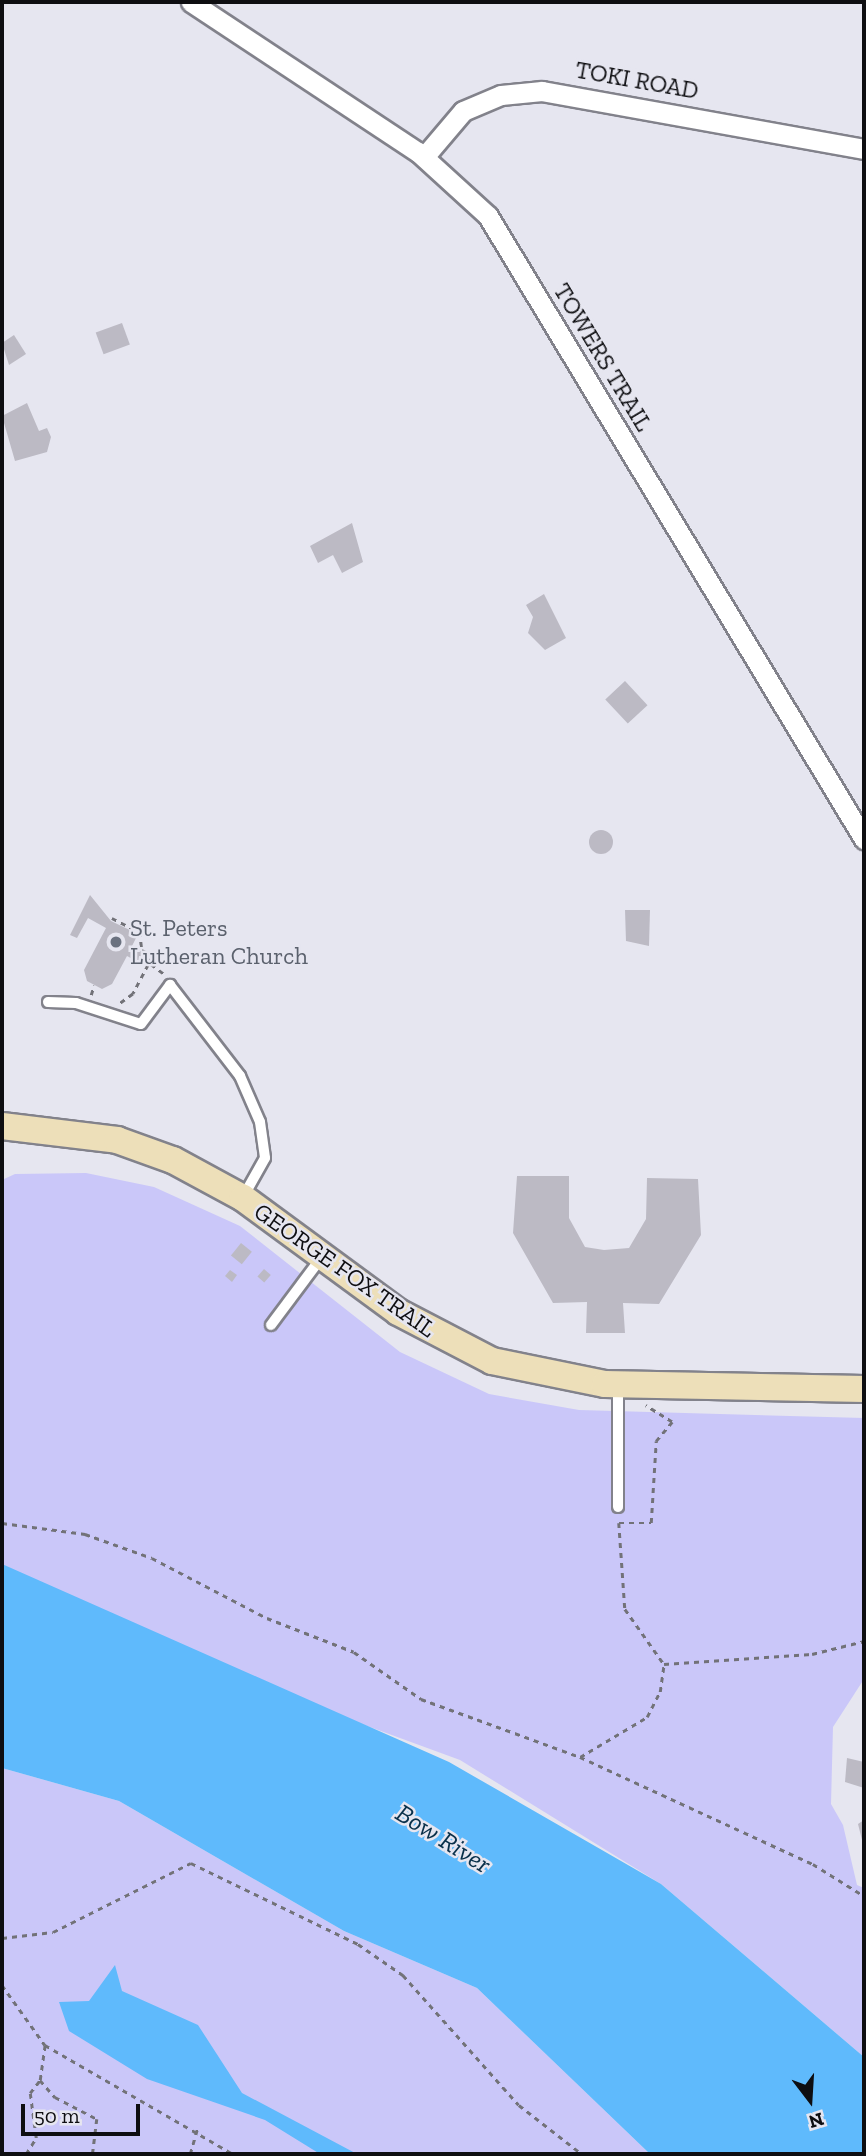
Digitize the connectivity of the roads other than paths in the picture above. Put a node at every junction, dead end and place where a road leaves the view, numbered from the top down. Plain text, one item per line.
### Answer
1 (191, 2) edge
2 (864, 149) edge
3 (424, 157) junction
4 (864, 839) edge
5 (48, 1002) dead end
6 (2, 1126) edge
7 (243, 1198) junction
8 (322, 1258) junction
9 (271, 1325) dead end
10 (618, 1385) junction
11 (864, 1390) edge
12 (618, 1507) road end

1 - 3 street, TOWERS TRAIL
2 - 3 street, TOKI ROAD
3 - 4 street, TOWERS TRAIL
5 - 7 lane
6 - 7 street, GEORGE FOX TRAIL
7 - 8 street, GEORGE FOX TRAIL
8 - 9 lane
8 - 10 street, GEORGE FOX TRAIL
10 - 11 street, GEORGE FOX TRAIL
10 - 12 lane

